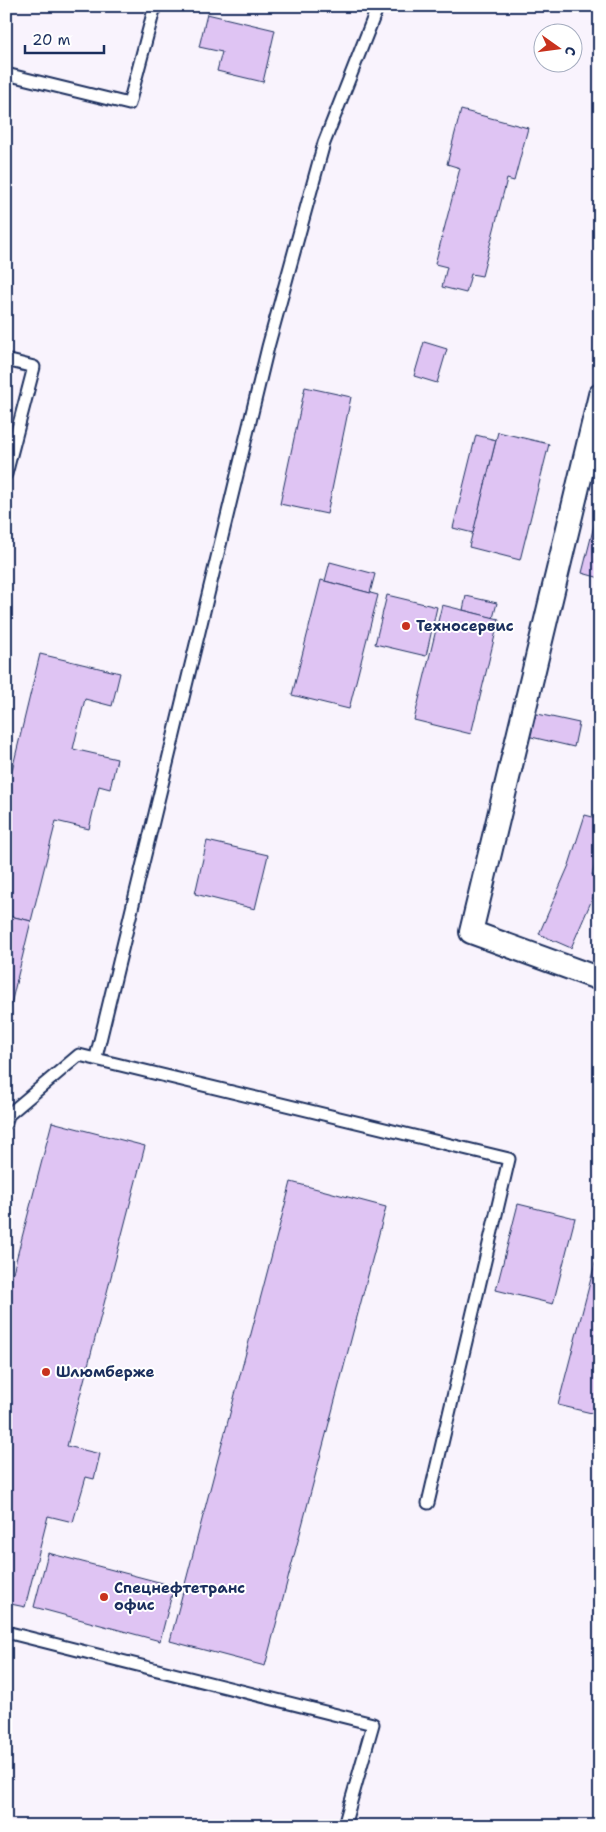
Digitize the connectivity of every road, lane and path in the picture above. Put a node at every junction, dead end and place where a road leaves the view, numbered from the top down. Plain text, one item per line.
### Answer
1 (155, 6) edge
2 (378, 6) edge
3 (6, 74) edge
4 (6, 360) edge
5 (600, 395) edge
6 (6, 474) edge
7 (600, 979) edge
8 (96, 1057) junction
9 (6, 1123) edge
10 (428, 1503) dead end
11 (6, 1632) edge
12 (344, 1826) edge

1 - 3 lane
2 - 8 lane
4 - 6 lane
5 - 7 street
8 - 9 lane
8 - 10 lane
11 - 12 lane

